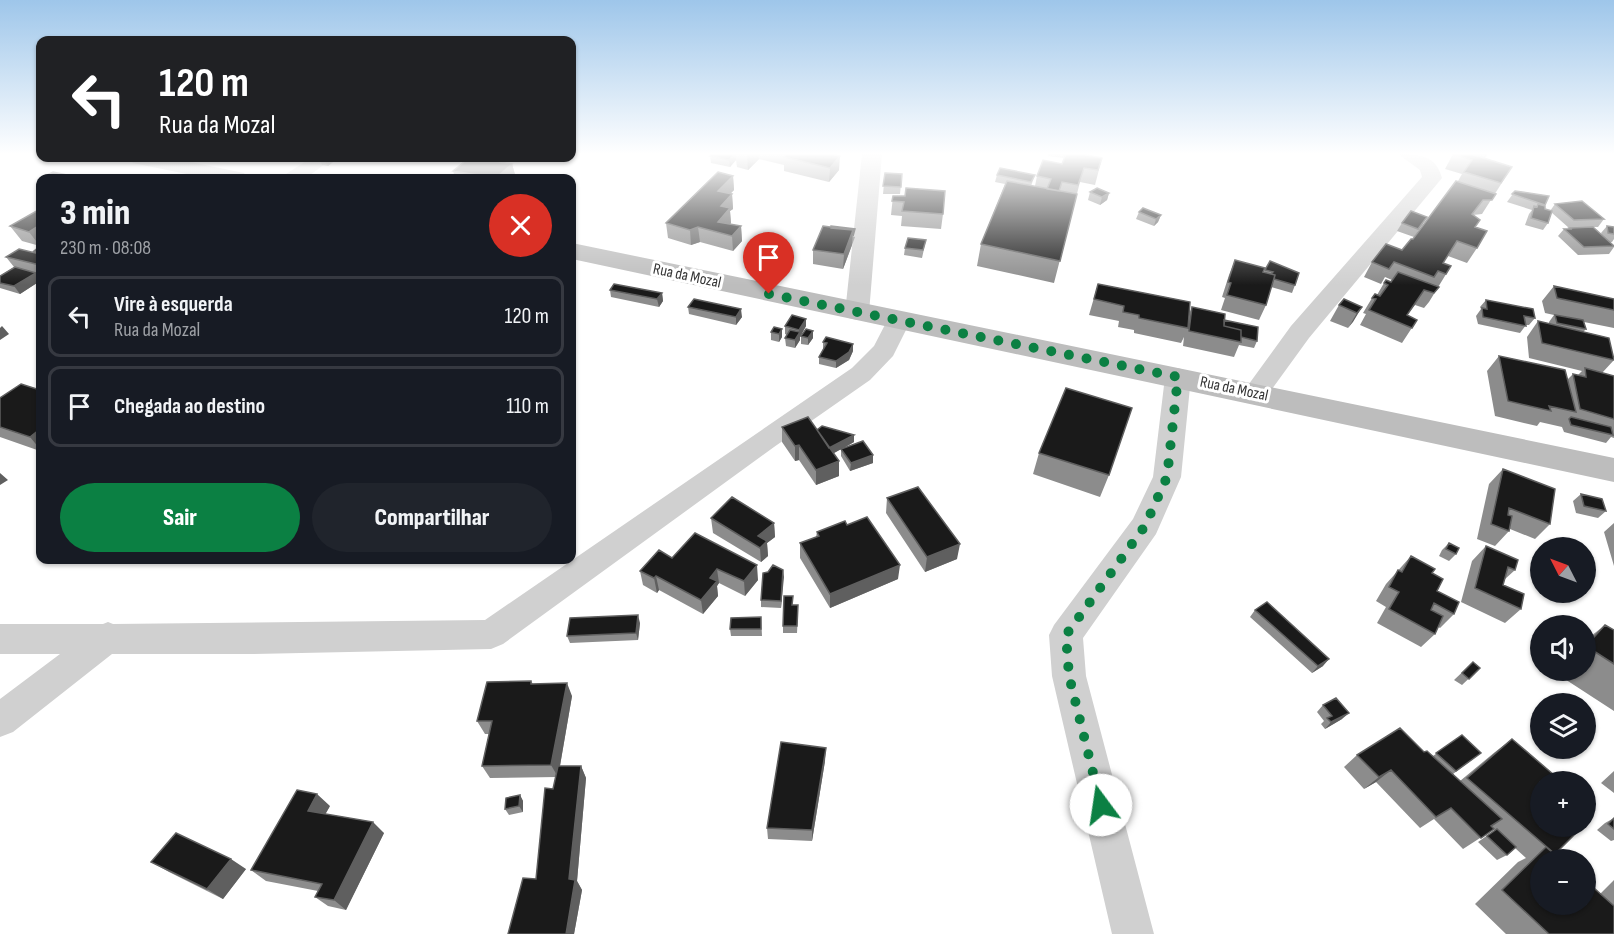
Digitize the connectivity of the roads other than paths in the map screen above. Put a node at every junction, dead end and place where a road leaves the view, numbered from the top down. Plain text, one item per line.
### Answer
1 (868, 198) edge
2 (1415, 198) edge
3 (576, 252) edge
4 (857, 313) junction
5 (899, 320) junction
6 (1178, 377) junction
7 (1255, 394) junction
8 (1614, 470) edge
9 (108, 638) junction
10 (0, 639) edge
11 (0, 720) edge
12 (1133, 934) edge

1 - 4 street
2 - 7 street
3 - 4 main road, Rua da Mozal
4 - 5 main road, Rua da Mozal
5 - 6 main road, Rua da Mozal
5 - 9 street
6 - 7 main road, Rua da Mozal
6 - 12 street
7 - 8 main road, Rua da Mozal
9 - 10 street
9 - 11 street

